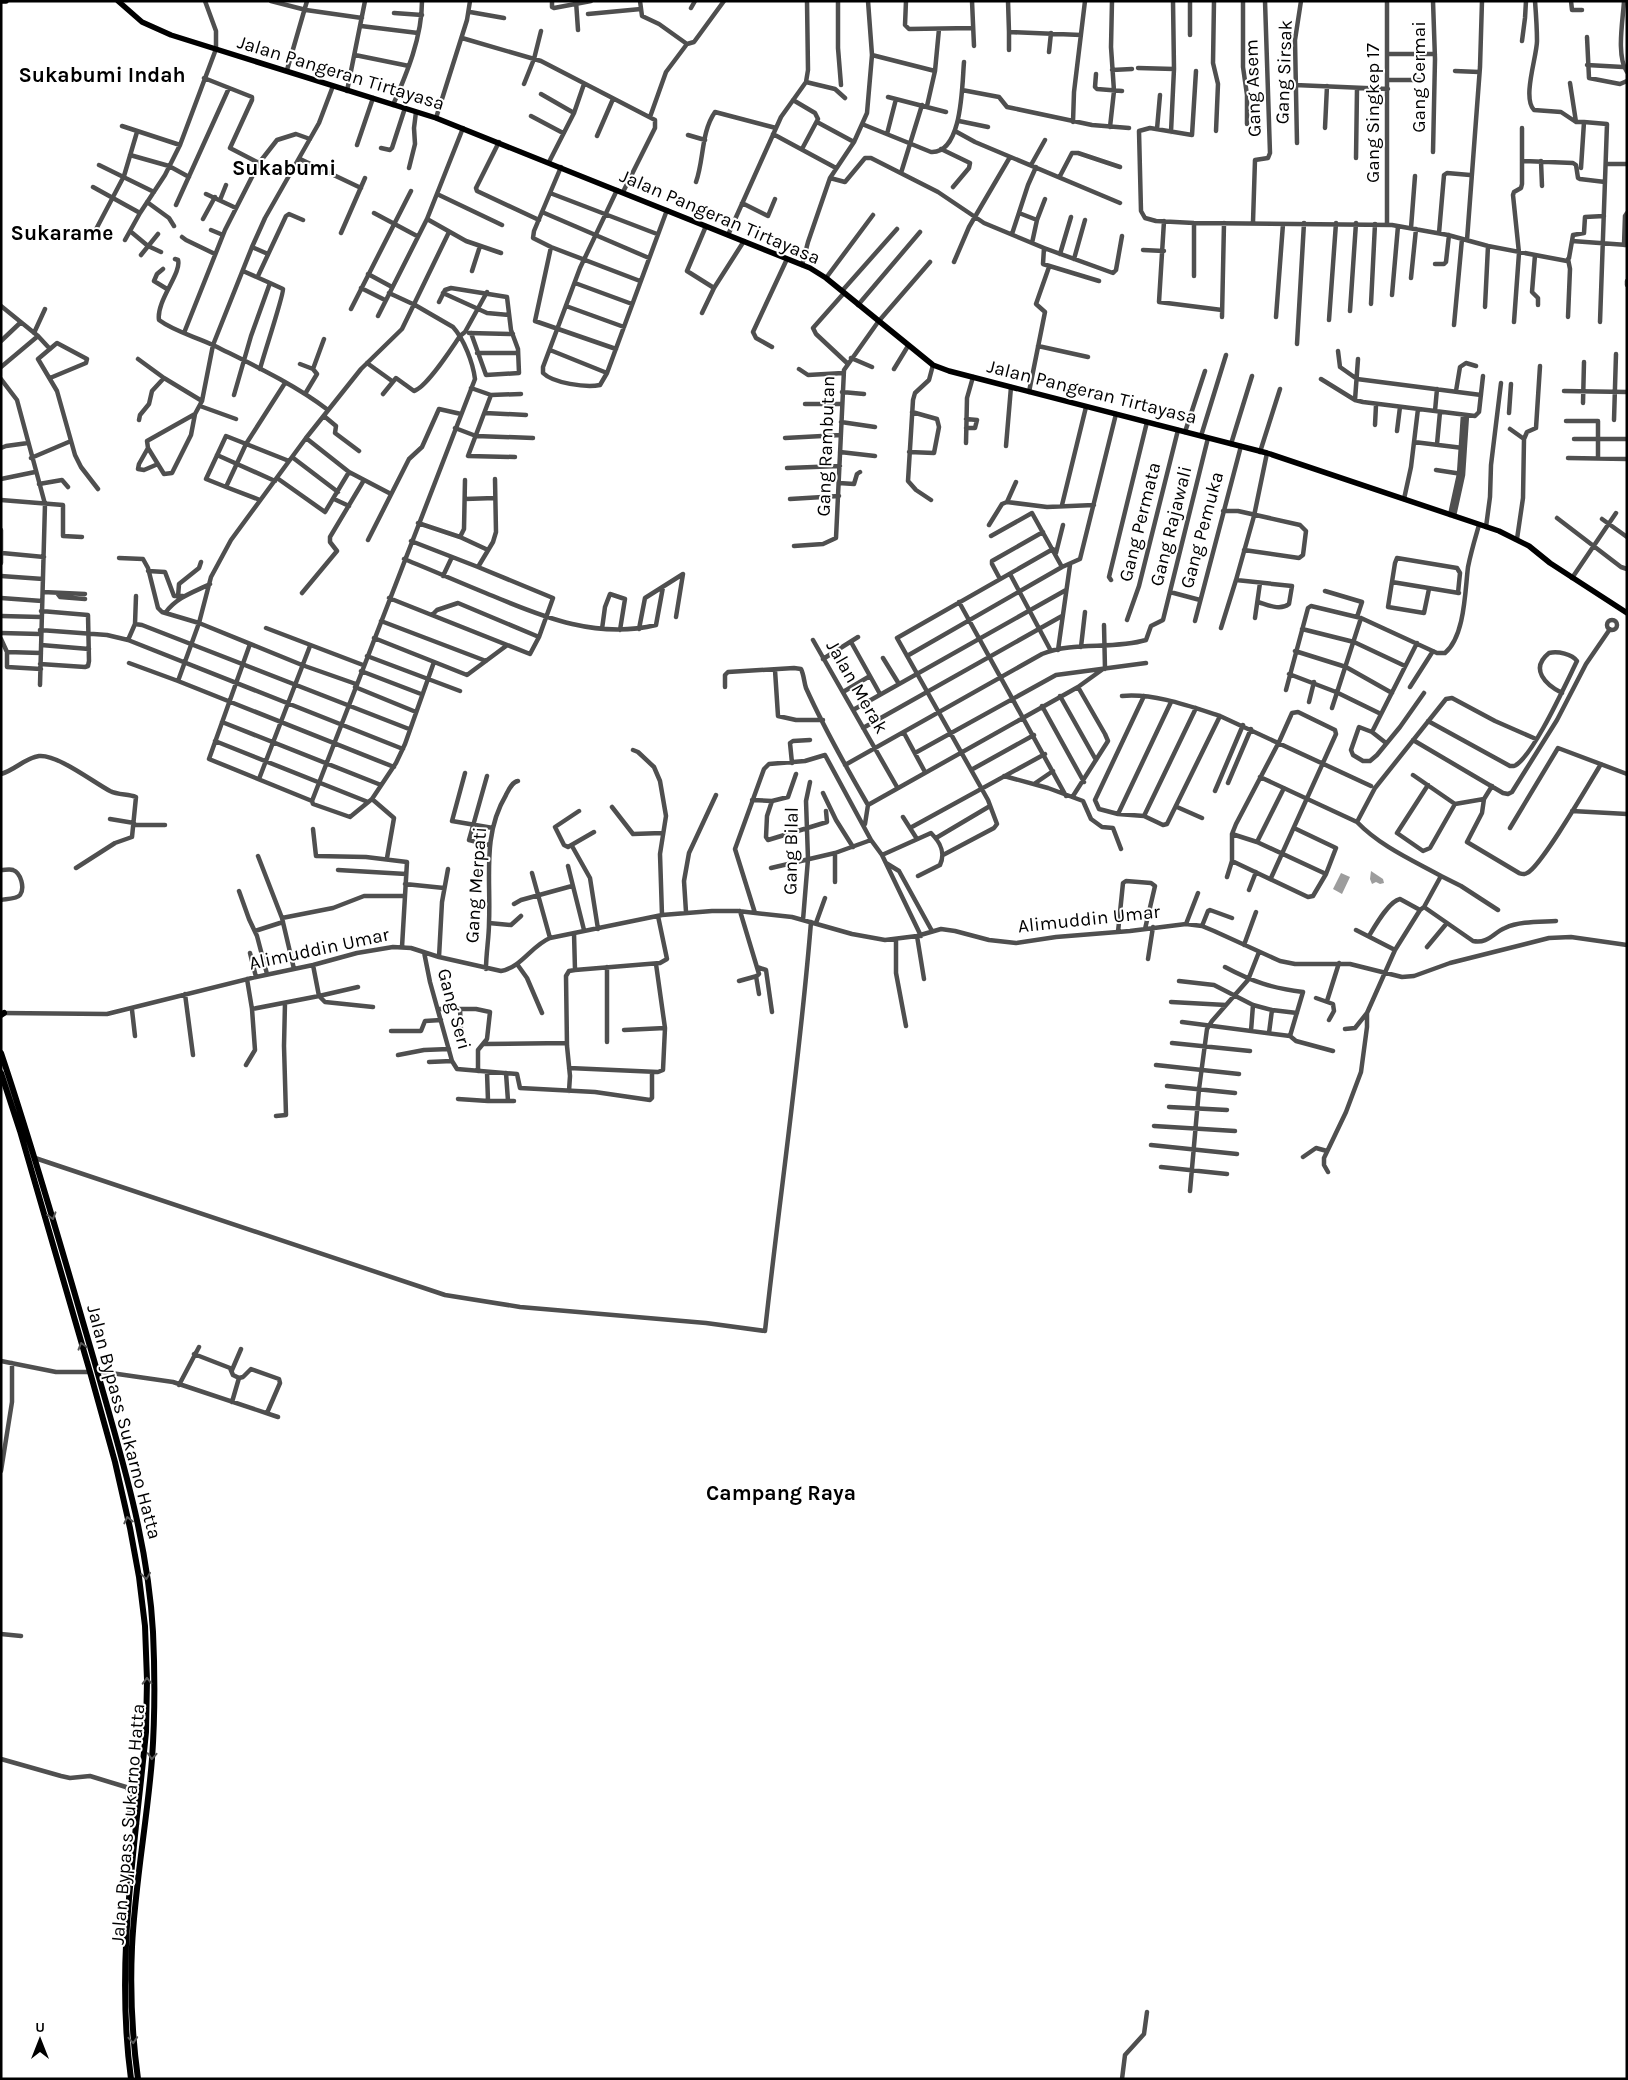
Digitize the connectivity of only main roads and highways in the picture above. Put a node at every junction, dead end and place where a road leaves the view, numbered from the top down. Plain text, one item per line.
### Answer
1 (1, 1) edge
2 (6, 1) edge
3 (118, 1) edge
4 (1624, 612) edge
5 (1, 1053) edge
6 (1, 1073) edge
7 (72, 1301) junction
8 (93, 1371) junction
9 (131, 2079) edge
10 (138, 2079) edge

1 - 2 main road
3 - 4 main road, Jalan Pangeran Tirtayasa
5 -> 7 highway, Jalan Bypass Sukarno Hatta
6 - 7 highway, Jalan Bypass Sukarno Hatta
7 - 8 highway, Jalan Bypass Sukarno Hatta
9 -> 8 highway, Jalan Bypass Sukarno Hatta
8 -> 10 highway, Jalan Bypass Sukarno Hatta

